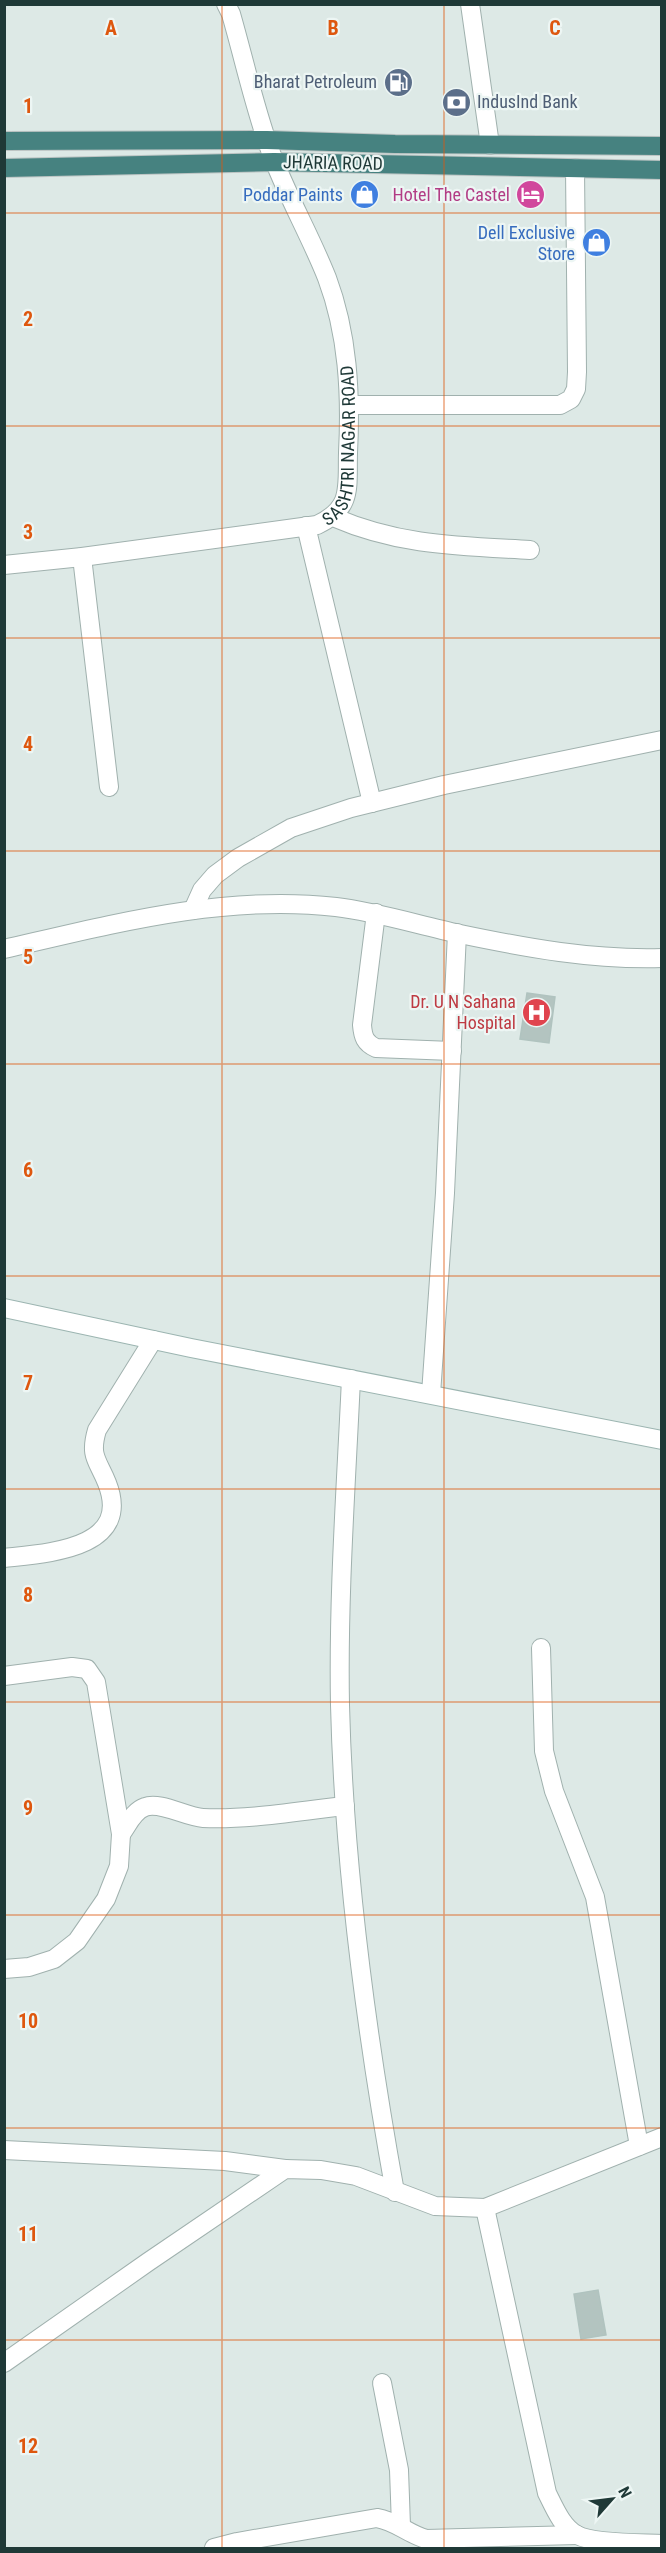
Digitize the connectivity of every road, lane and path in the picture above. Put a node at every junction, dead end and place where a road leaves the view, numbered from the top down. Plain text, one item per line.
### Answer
1 (226, 4) edge
2 (470, 4) edge
3 (267, 140) junction
4 (4, 141) edge
5 (490, 145) junction
6 (662, 146) edge
7 (274, 162) junction
8 (4, 168) edge
9 (575, 168) junction
10 (662, 170) edge
11 (350, 405) junction
12 (333, 517) junction
13 (306, 526) junction
14 (530, 550) dead end
15 (82, 557) junction
16 (4, 565) edge
17 (662, 740) edge
18 (109, 787) dead end
19 (372, 802) junction
20 (193, 910) junction
21 (376, 914) junction
22 (457, 933) junction
23 (4, 949) edge
24 (662, 958) edge
25 (452, 1051) junction
26 (4, 1308) edge
27 (153, 1340) junction
28 (351, 1379) junction
29 (431, 1394) junction
30 (662, 1440) edge
31 (4, 1558) edge
32 (541, 1648) dead end
33 (4, 1676) edge
34 (345, 1806) junction
35 (121, 1834) junction
36 (4, 1970) edge
37 (662, 2137) edge
38 (639, 2146) junction
39 (4, 2150) edge
40 (285, 2169) junction
41 (395, 2192) junction
42 (486, 2208) junction
43 (4, 2363) edge
44 (382, 2383) dead end
45 (401, 2526) junction
46 (577, 2535) junction
47 (662, 2544) edge
48 (214, 2548) edge

1 - 3 street, SASHTRI NAGAR ROAD
2 - 5 street
3 - 4 highway, JHARIA ROAD
3 - 5 highway, JHARIA ROAD
3 - 7 street, SASHTRI NAGAR ROAD
5 - 6 highway, JHARIA ROAD
7 - 8 highway, JHARIA ROAD
7 - 9 highway, JHARIA ROAD
7 - 11 street, SASHTRI NAGAR ROAD
9 - 10 highway, JHARIA ROAD
9 - 11 street
11 - 12 street, SASHTRI NAGAR ROAD
12 - 13 street, SASHTRI NAGAR ROAD
12 - 14 street
13 - 15 street, SASHTRI NAGAR ROAD
13 - 19 street
15 - 16 street, SASHTRI NAGAR ROAD
15 - 18 street
17 - 19 street
19 - 20 street
20 - 21 street
20 - 23 street
21 - 22 street
21 - 25 street
22 - 24 street
22 - 25 street
25 - 29 street
26 - 27 street
27 - 28 street
27 - 31 street
28 - 29 street
28 - 34 street
29 - 30 street
32 - 38 street
33 - 35 street
34 - 35 street
34 - 41 street
35 - 36 street
37 - 38 street
38 - 42 street
39 - 40 street
40 - 41 street
40 - 43 street
41 - 42 street
42 - 46 street
44 - 45 street
45 - 46 street
45 - 48 street
46 - 47 street

